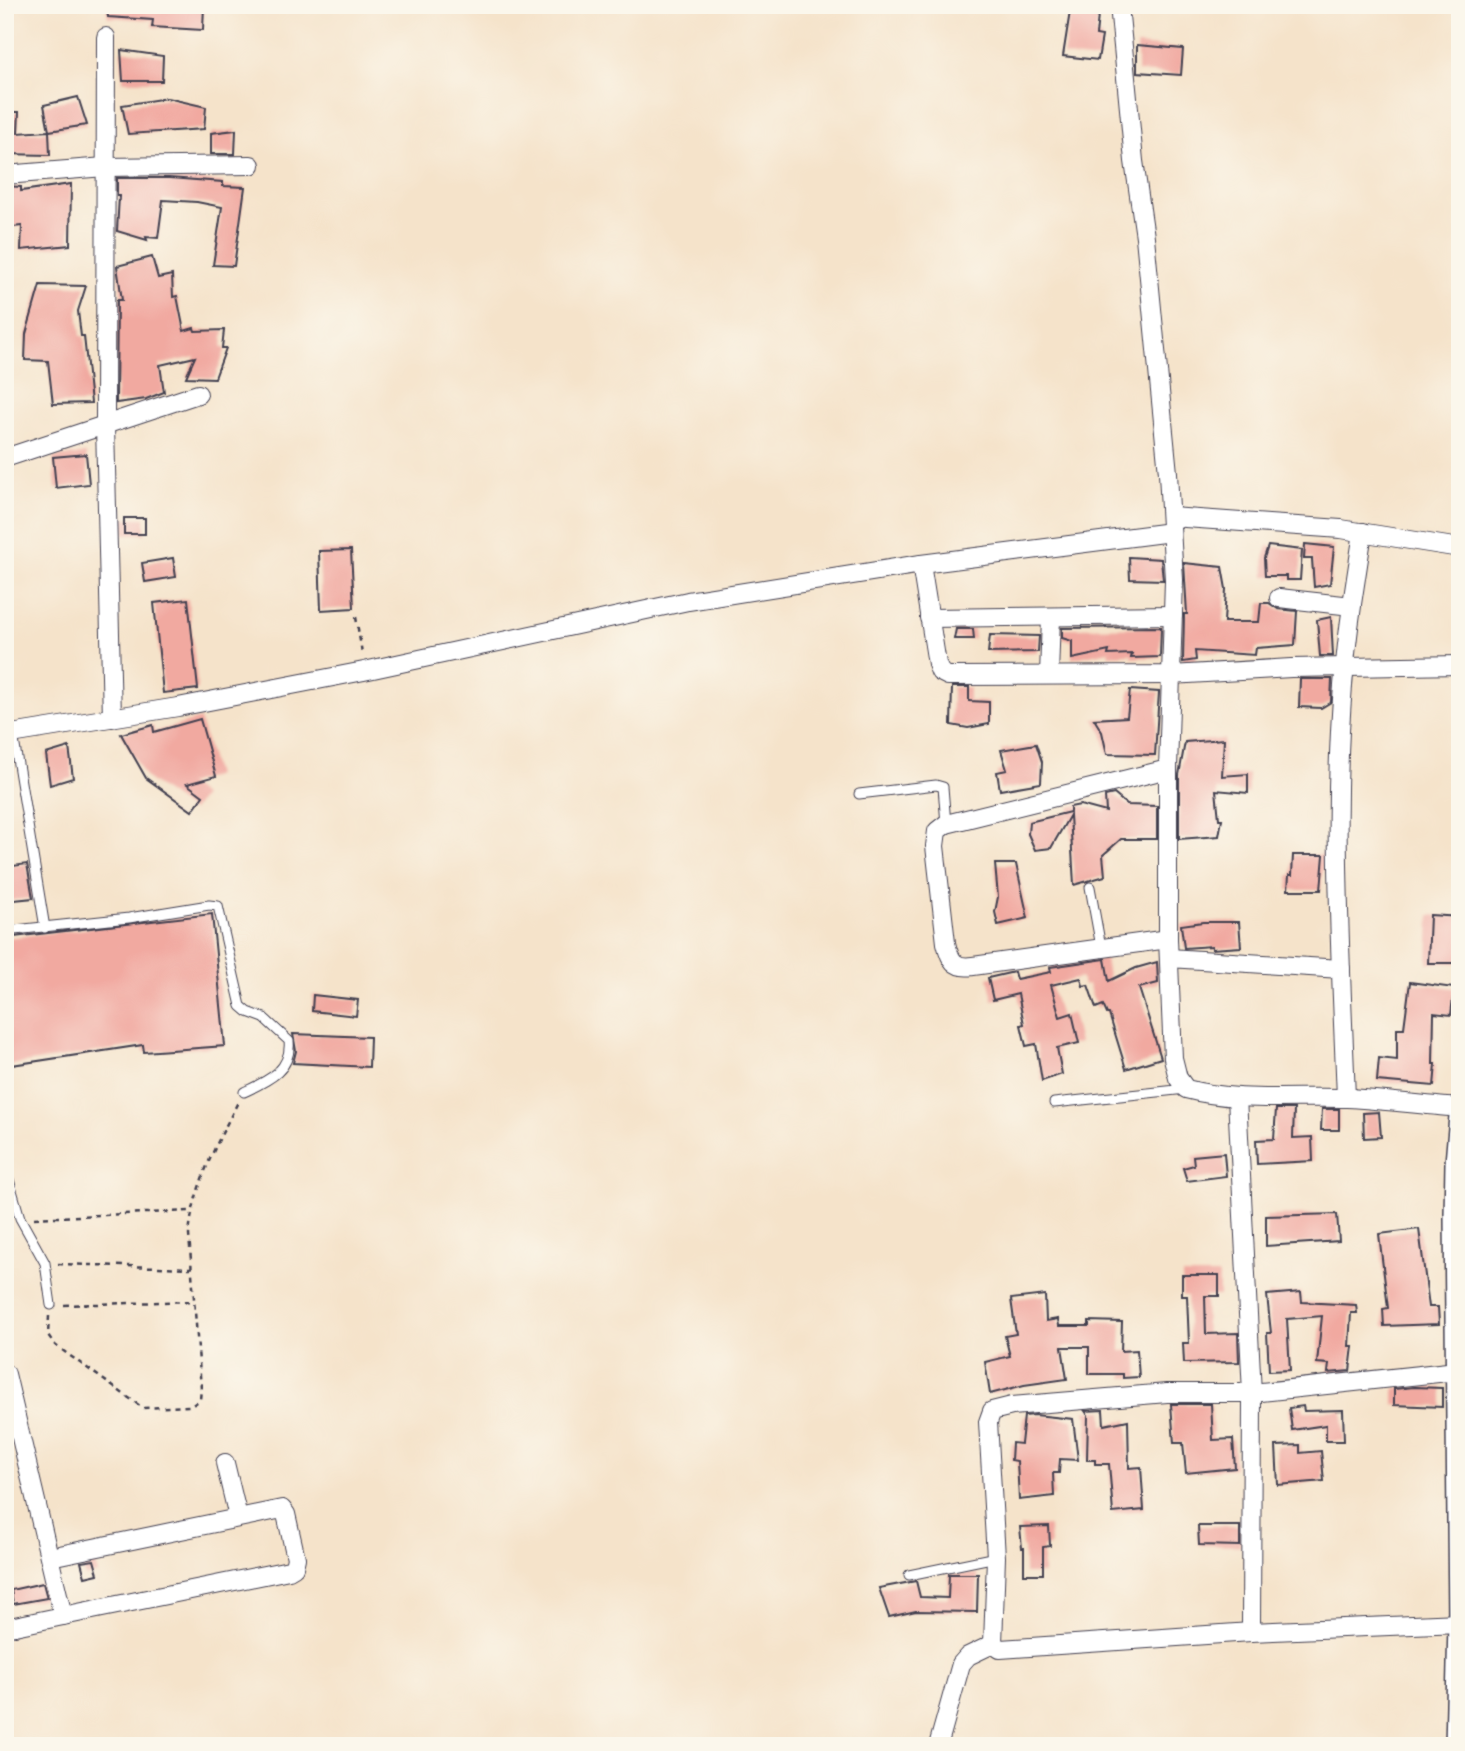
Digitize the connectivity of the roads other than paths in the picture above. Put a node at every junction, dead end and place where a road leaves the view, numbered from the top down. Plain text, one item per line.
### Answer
1 (1119, 5) edge
2 (106, 37) dead end
3 (251, 165) dead end
4 (105, 167) junction
5 (5, 175) edge
6 (198, 394) dead end
7 (105, 425) junction
8 (5, 458) edge
9 (1171, 525) junction
10 (1363, 532) junction
11 (1460, 548) edge
12 (921, 564) junction
13 (1279, 598) dead end
14 (1352, 604) junction
15 (1173, 615) junction
16 (1051, 617) junction
17 (929, 618) junction
18 (1460, 665) edge
19 (1343, 667) junction
20 (1049, 675) junction
21 (1171, 675) junction
22 (112, 718) junction
23 (9, 735) edge
24 (1168, 769) junction
25 (859, 794) dead end
26 (946, 824) junction
27 (1090, 887) dead end
28 (45, 928) junction
29 (5, 931) edge
30 (1168, 939) junction
31 (1101, 947) junction
32 (1169, 958) junction
33 (1341, 970) junction
34 (1186, 1089) junction
35 (244, 1091) road end
36 (1237, 1097) junction
37 (1346, 1098) junction
38 (1054, 1102) dead end
39 (1460, 1108) edge
40 (1460, 1116) edge
41 (5, 1166) edge
42 (51, 1305) road end
43 (1459, 1349) edge
44 (1457, 1371) junction
45 (6, 1372) edge
46 (1252, 1393) junction
47 (225, 1463) dead end
48 (238, 1517) junction
49 (50, 1557) junction
50 (996, 1558) junction
51 (909, 1574) dead end
52 (63, 1616) junction
53 (1459, 1623) edge
54 (5, 1628) edge
55 (1251, 1632) junction
56 (993, 1644) junction
57 (938, 1746) edge
58 (1456, 1746) edge

1 - 9 street
2 - 4 street
3 - 4 street
4 - 5 street
4 - 7 street
6 - 7 street
7 - 8 street
7 - 22 street
9 - 10 street
9 - 12 street
9 - 15 street
10 - 11 street
10 - 14 street
12 - 17 street
12 - 22 street
13 - 14 street
14 - 19 street
15 - 16 street
15 - 21 street
16 - 17 street
16 - 20 street
17 - 20 street
18 - 19 street
19 - 21 street
19 - 33 street
20 - 21 street
21 - 24 street
22 - 23 street
23 - 28 lane
24 - 26 street
24 - 30 street
25 - 26 lane
26 - 31 street
27 - 31 lane
28 - 29 lane
28 - 35 lane
30 - 31 street
30 - 32 street
32 - 33 street
32 - 34 street
33 - 37 street
34 - 36 street
34 - 38 lane
36 - 37 street
36 - 46 street
37 - 39 street
40 - 43 street
41 - 42 lane
43 - 44 street
44 - 46 street
44 - 53 street
45 - 49 street
46 - 50 street
46 - 55 street
47 - 48 street
48 - 49 street
48 - 52 street
49 - 52 street
50 - 51 lane
50 - 56 street
52 - 54 street
53 - 55 street
53 - 58 street
55 - 56 street
56 - 57 street

